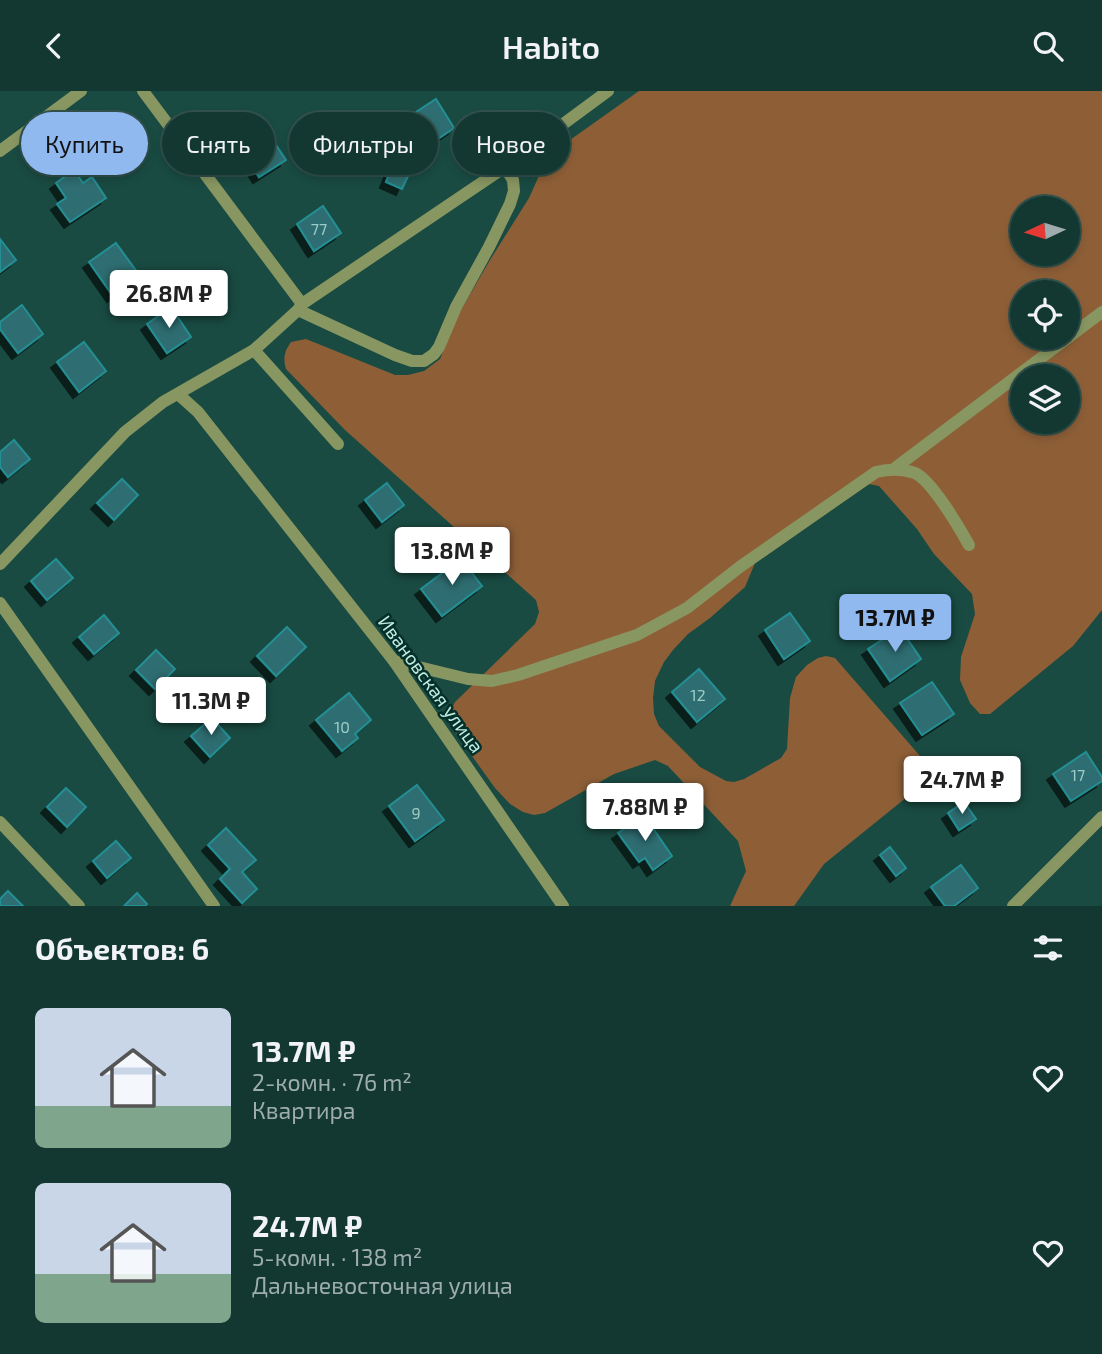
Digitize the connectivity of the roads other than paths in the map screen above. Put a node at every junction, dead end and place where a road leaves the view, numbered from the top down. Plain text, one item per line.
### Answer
1 (81, 91) edge
2 (143, 91) edge
3 (608, 91) edge
4 (570, 119) edge
5 (0, 151) edge
6 (493, 175) edge
7 (510, 175) edge
8 (300, 307) junction
9 (1102, 312) edge
10 (254, 350) junction
11 (178, 394) junction
12 (338, 444) dead end
13 (895, 468) junction
14 (969, 545) dead end
15 (0, 564) edge
16 (0, 603) edge
17 (394, 661) junction
18 (1102, 817) edge
19 (0, 823) edge
20 (79, 906) edge
21 (214, 906) edge
22 (563, 906) edge
23 (1013, 906) edge

1 - 5 street
2 - 8 street
3 - 4 street
6 - 8 street
7 - 8 street
8 - 10 street
9 - 13 street
10 - 11 street
10 - 12 street
11 - 15 street
11 - 17 street, Ивановская улица
13 - 14 street
13 - 17 street
16 - 21 street
17 - 22 street, Ивановская улица
18 - 23 street
19 - 20 street

